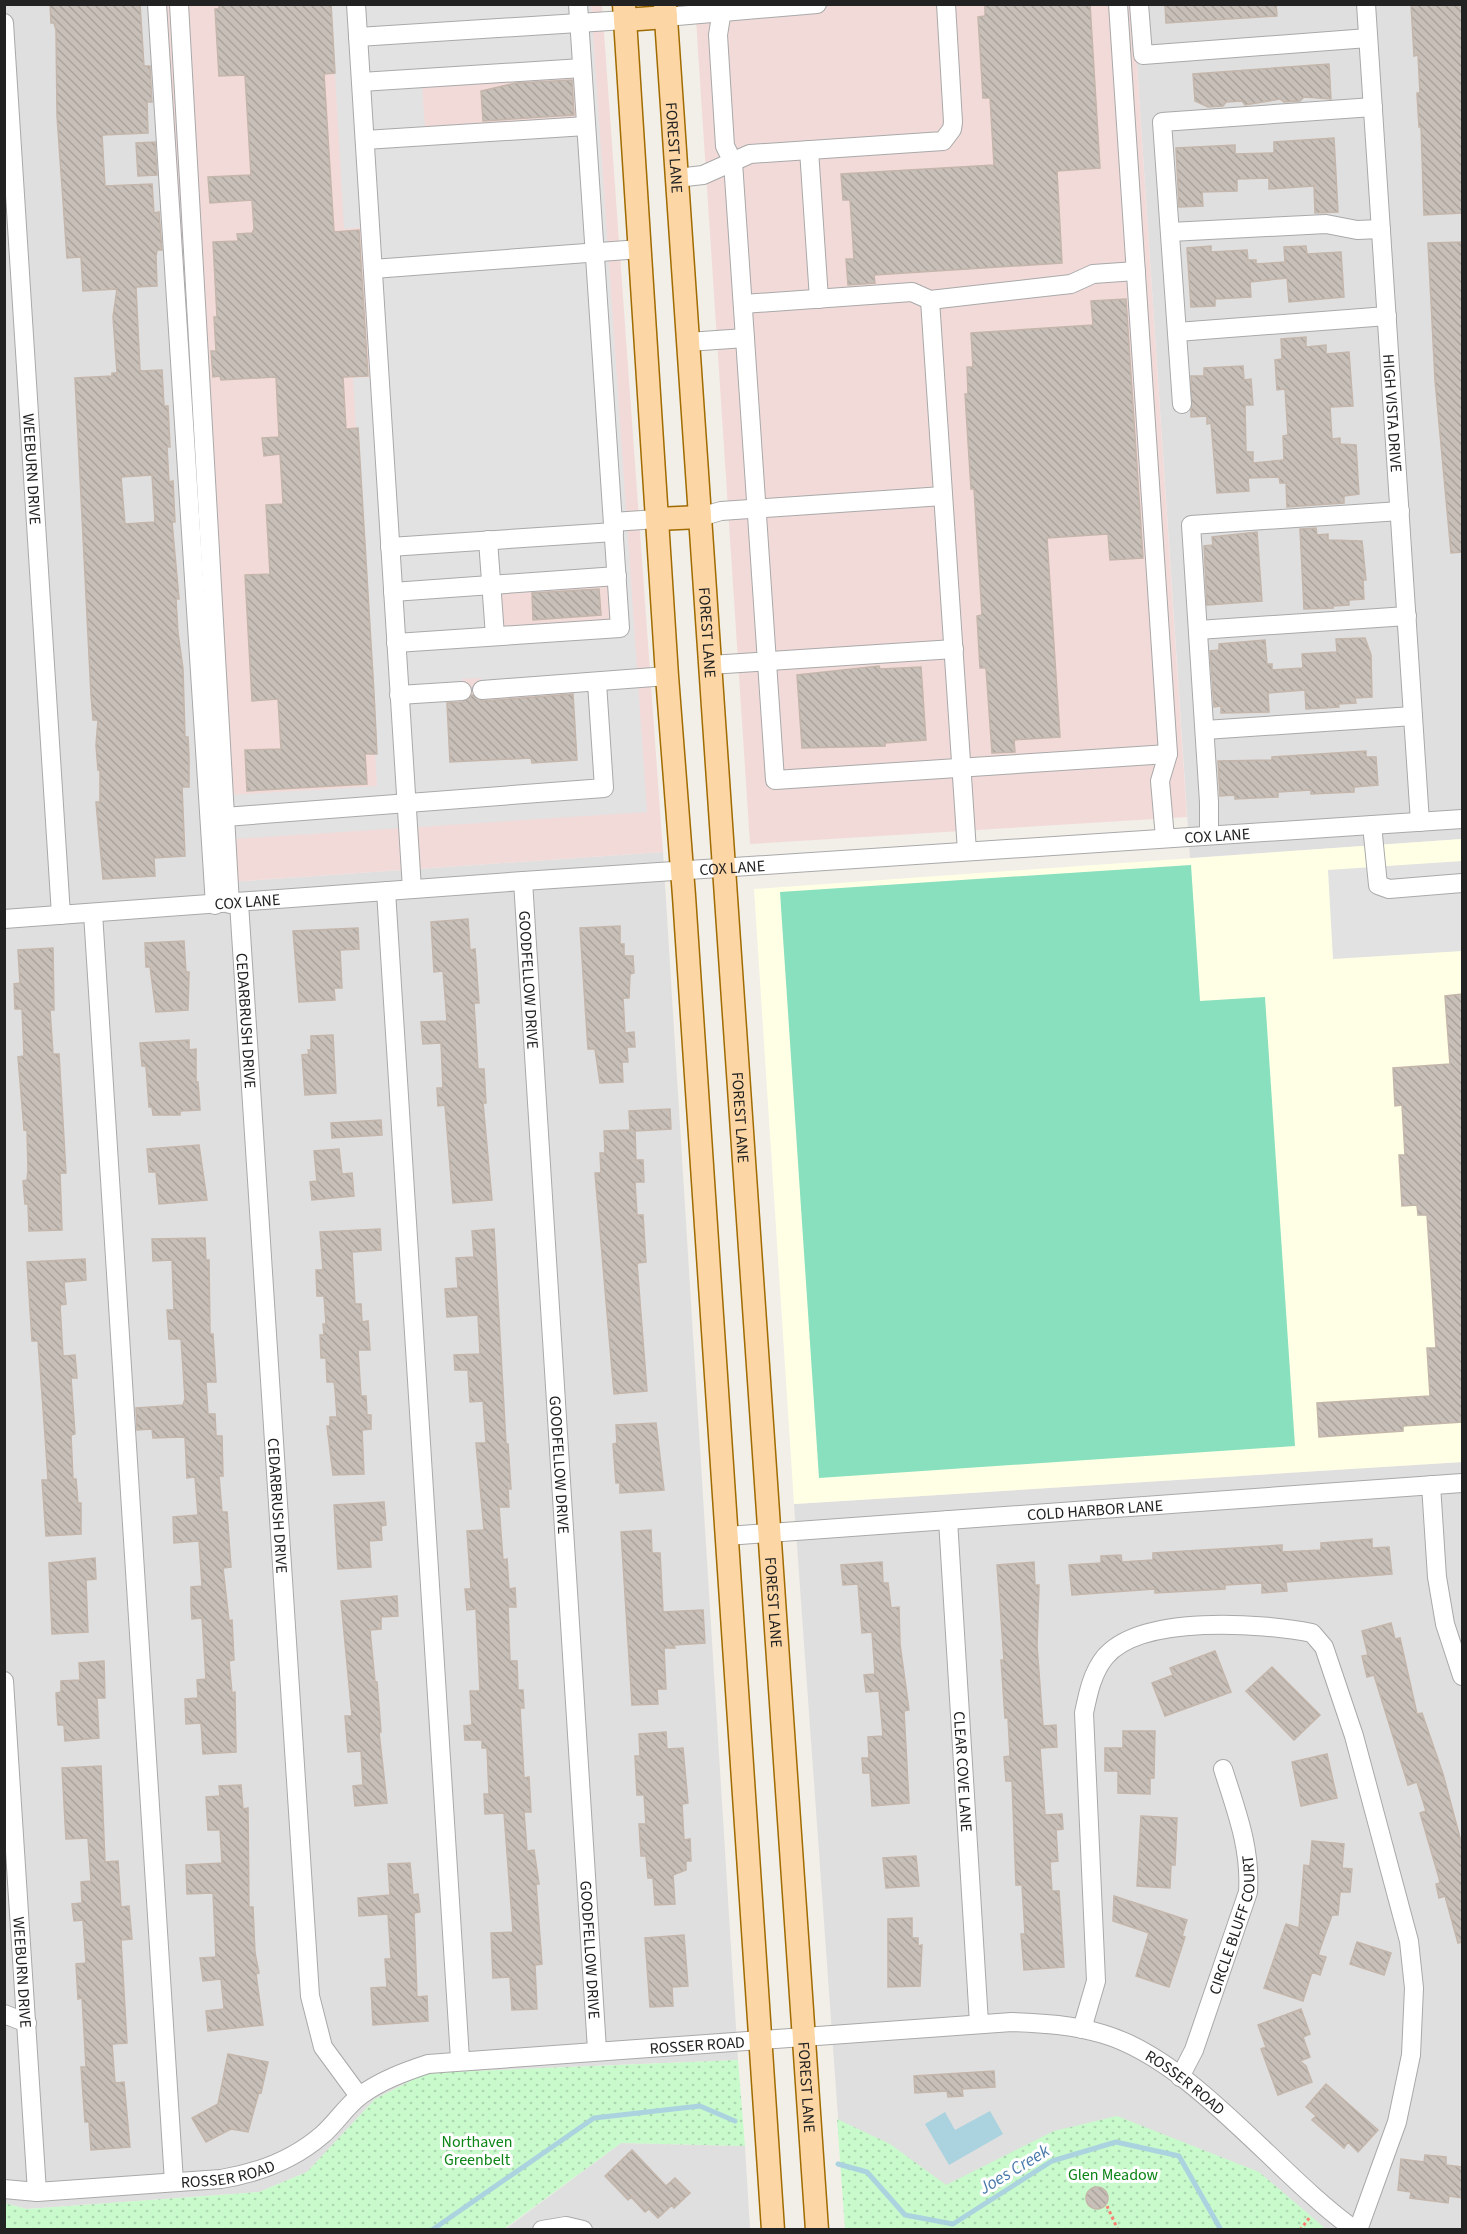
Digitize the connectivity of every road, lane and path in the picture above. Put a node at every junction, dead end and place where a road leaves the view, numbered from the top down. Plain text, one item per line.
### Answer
1 (157, 4) edge
2 (179, 4) edge
3 (356, 4) edge
4 (817, 4) edge
5 (946, 4) edge
6 (1118, 4) edge
7 (1139, 4) edge
8 (1366, 4) edge
9 (722, 8) edge
10 (666, 11) edge
11 (625, 12) edge
12 (579, 14) edge
13 (4, 23) edge
14 (358, 37) junction
15 (1368, 38) junction
16 (582, 68) junction
17 (361, 82) junction
18 (1373, 107) junction
19 (586, 126) junction
20 (364, 140) junction
21 (809, 150) junction
22 (733, 162) junction
23 (677, 178) junction
24 (1381, 229) junction
25 (1170, 232) junction
26 (640, 249) junction
27 (595, 254) junction
28 (373, 269) junction
29 (1136, 271) junction
30 (819, 299) junction
31 (930, 300) junction
32 (743, 304) junction
33 (1387, 316) junction
34 (1177, 332) junction
35 (745, 338) junction
36 (688, 342) junction
37 (1182, 404) dead end
38 (943, 496) junction
39 (757, 509) junction
40 (1400, 511) junction
41 (700, 517) junction
42 (657, 519) junction
43 (614, 527) junction
44 (488, 540) junction
45 (390, 547) junction
46 (617, 576) junction
47 (491, 586) junction
48 (393, 592) junction
49 (1407, 616) junction
50 (1198, 630) junction
51 (495, 636) junction
52 (396, 643) junction
53 (954, 649) junction
54 (767, 662) junction
55 (710, 665) junction
56 (667, 676) junction
57 (597, 683) junction
58 (482, 690) dead end
59 (462, 691) dead end
60 (399, 695) junction
61 (1413, 717) junction
62 (1204, 730) junction
63 (1168, 754) junction
64 (962, 768) junction
65 (406, 804) junction
66 (225, 817) junction
67 (1462, 819) edge
68 (1420, 822) junction
69 (1372, 825) junction
70 (1209, 835) junction
71 (1165, 838) junction
72 (967, 851) junction
73 (724, 867) junction
74 (683, 871) junction
75 (523, 880) junction
76 (1462, 883) edge
77 (412, 889) junction
78 (386, 891) junction
79 (228, 904) junction
80 (93, 913) junction
81 (60, 915) junction
82 (4, 919) edge
83 (1462, 1483) edge
84 (1431, 1485) junction
85 (948, 1520) junction
86 (770, 1533) junction
87 (727, 1536) junction
88 (1462, 1676) edge
89 (4, 1681) edge
90 (1222, 1769) dead end
91 (4, 2014) edge
92 (27, 2023) junction
93 (979, 2024) junction
94 (1082, 2029) junction
95 (805, 2038) junction
96 (760, 2041) junction
97 (597, 2050) junction
98 (460, 2059) junction
99 (1180, 2077) junction
100 (359, 2096) junction
101 (174, 2182) junction
102 (4, 2189) edge
103 (37, 2192) junction
104 (1107, 2206) dead end
105 (542, 2229) edge
106 (583, 2229) edge
107 (773, 2229) edge
108 (817, 2229) edge
109 (1118, 2229) edge
110 (1357, 2229) edge

1 - 79 street
2 - 66 street
3 - 14 street
4 - 9 street
5 - 21 street
6 - 29 street
7 - 15 street
8 - 15 street, HIGH VISTA DRIVE
9 - 10 street
9 - 22 street
10 - 11 main road
10 - 23 main road, FOREST LANE
11 - 12 street
11 - 26 main road
12 - 14 street
12 - 16 street
13 - 81 street, WEEBURN DRIVE
14 - 17 street
15 - 18 street, HIGH VISTA DRIVE
16 - 17 street
16 - 19 street
17 - 20 street
18 - 24 street, HIGH VISTA DRIVE
18 - 25 street
19 - 20 street
19 - 27 street
20 - 28 street
21 - 22 street
21 - 30 street
22 - 23 street
22 - 32 street
23 - 36 main road, FOREST LANE
24 - 25 street
24 - 33 street, HIGH VISTA DRIVE
25 - 34 street
26 - 27 street
26 - 42 main road
27 - 28 street
27 - 43 street
28 - 45 street
29 - 31 street
29 - 63 street
30 - 31 street
30 - 32 street
31 - 38 street
32 - 35 street
33 - 34 street
33 - 40 street, HIGH VISTA DRIVE
34 - 37 street
35 - 36 street
35 - 39 street
36 - 41 main road, FOREST LANE
38 - 39 street
38 - 53 street
39 - 41 street
39 - 54 street
40 - 49 street, HIGH VISTA DRIVE
40 - 50 street
41 - 42 main road
41 - 55 main road, FOREST LANE
42 - 43 street
42 - 56 main road
43 - 44 street
43 - 46 street
44 - 45 street
44 - 47 street
45 - 48 street
46 - 47 street
46 - 51 street
47 - 48 street
47 - 51 street
48 - 52 street
49 - 50 street
49 - 61 street, HIGH VISTA DRIVE
50 - 62 street
51 - 52 street
52 - 60 street
53 - 54 street
53 - 64 street
54 - 55 street
54 - 64 street
55 - 73 main road, FOREST LANE
56 - 57 street
56 - 74 main road
57 - 58 street
57 - 65 street
59 - 60 street
60 - 65 street
61 - 62 street
61 - 68 street, HIGH VISTA DRIVE
62 - 70 street
63 - 64 street
63 - 71 street
64 - 72 street
65 - 66 street
65 - 77 street
66 - 79 street
67 - 68 street, COX LANE
68 - 69 street, COX LANE
69 - 70 street, COX LANE
69 - 76 street
70 - 71 street, COX LANE
71 - 72 street, COX LANE
72 - 73 street, COX LANE
73 - 74 street, COX LANE
73 - 86 main road, FOREST LANE
74 - 75 street, COX LANE
74 - 87 main road
75 - 77 street, COX LANE
75 - 97 street, GOODFELLOW DRIVE
77 - 78 street, COX LANE
78 - 79 street, COX LANE
78 - 98 street
79 - 80 street, COX LANE
79 - 100 street, CEDARBRUSH DRIVE
80 - 81 street, COX LANE
80 - 101 street
81 - 82 street, COX LANE
83 - 84 street, COLD HARBOR LANE
84 - 85 street, COLD HARBOR LANE
84 - 88 street
85 - 86 street, COLD HARBOR LANE
85 - 93 street, CLEAR COVE LANE
86 - 87 street, COLD HARBOR LANE
86 - 95 main road, FOREST LANE
87 - 96 main road
89 - 92 street, WEEBURN DRIVE
90 - 99 street, CIRCLE BLUFF COURT
91 - 92 street
92 - 103 street, WEEBURN DRIVE
93 - 94 street, ROSSER ROAD
93 - 95 street, ROSSER ROAD
94 - 99 street, ROSSER ROAD
94 - 110 street
95 - 96 street, ROSSER ROAD
95 - 108 main road, FOREST LANE
96 - 97 street, ROSSER ROAD
96 - 107 main road
97 - 98 street, ROSSER ROAD
98 - 100 street, ROSSER ROAD
99 - 110 street, ROSSER ROAD
100 - 101 street, ROSSER ROAD
101 - 103 street, ROSSER ROAD
102 - 103 street, ROSSER ROAD
104 - 109 path
105 - 106 street

